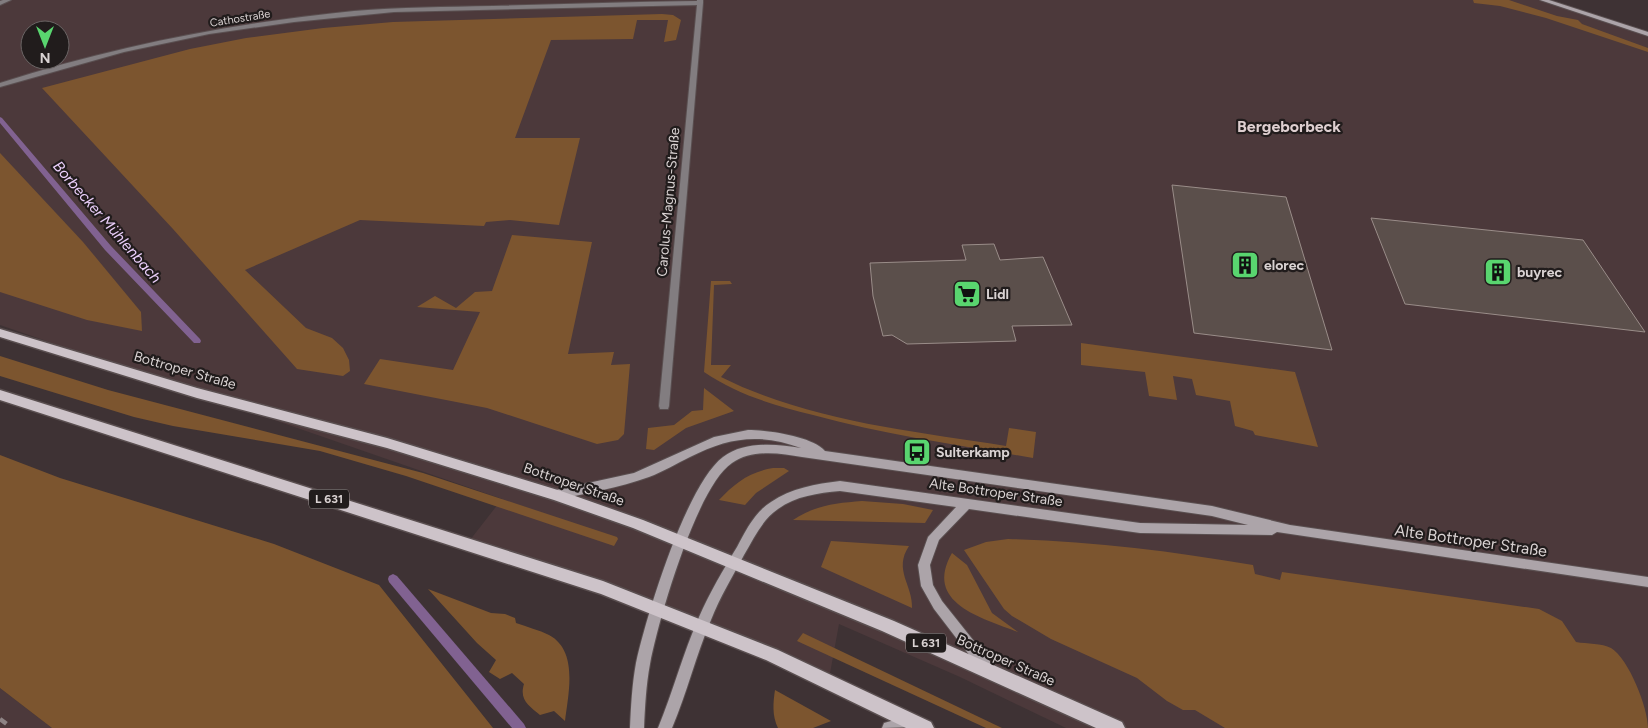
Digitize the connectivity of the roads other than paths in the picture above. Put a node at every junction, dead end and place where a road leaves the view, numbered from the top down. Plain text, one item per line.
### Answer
1 (8, 0) edge
2 (1543, 0) edge
3 (0, 2) edge
4 (700, 2) edge
5 (1648, 34) edge
6 (0, 85) edge
7 (0, 333) edge
8 (0, 395) edge
9 (664, 406) dead end
10 (827, 456) junction
11 (556, 495) junction
12 (967, 503) junction
13 (1290, 530) junction
14 (682, 542) junction
15 (733, 564) junction
16 (1648, 582) edge
17 (657, 609) junction
18 (702, 626) junction
19 (990, 672) junction
20 (919, 725) edge
21 (637, 728) edge
22 (665, 728) edge
23 (889, 728) edge
24 (1116, 728) edge

1 - 3 street
2 - 5 street
4 - 6 street, Cathostraße
4 - 9 street, Carolus-Magnus-Straße
7 - 11 main road, Bottroper Straße / L 631
8 - 17 main road, L 631
10 - 11 street, Alte Bottroper Straße
10 - 13 street, Alte Bottroper Straße
10 - 14 street, Alte Bottroper Straße
11 - 14 main road, Bottroper Straße / L 631
12 - 13 street, Alte Bottroper Straße
12 - 15 street, Alte Bottroper Straße
12 - 19 street
13 - 16 street, Alte Bottroper Straße
14 - 15 main road, Bottroper Straße / L 631
14 - 17 street
15 - 18 street
15 - 19 main road, Bottroper Straße / L 631
17 - 18 main road, L 631
17 - 21 street
18 - 20 main road, L 631
18 - 22 street
19 - 24 main road, Bottroper Straße / L 631
20 - 23 street

